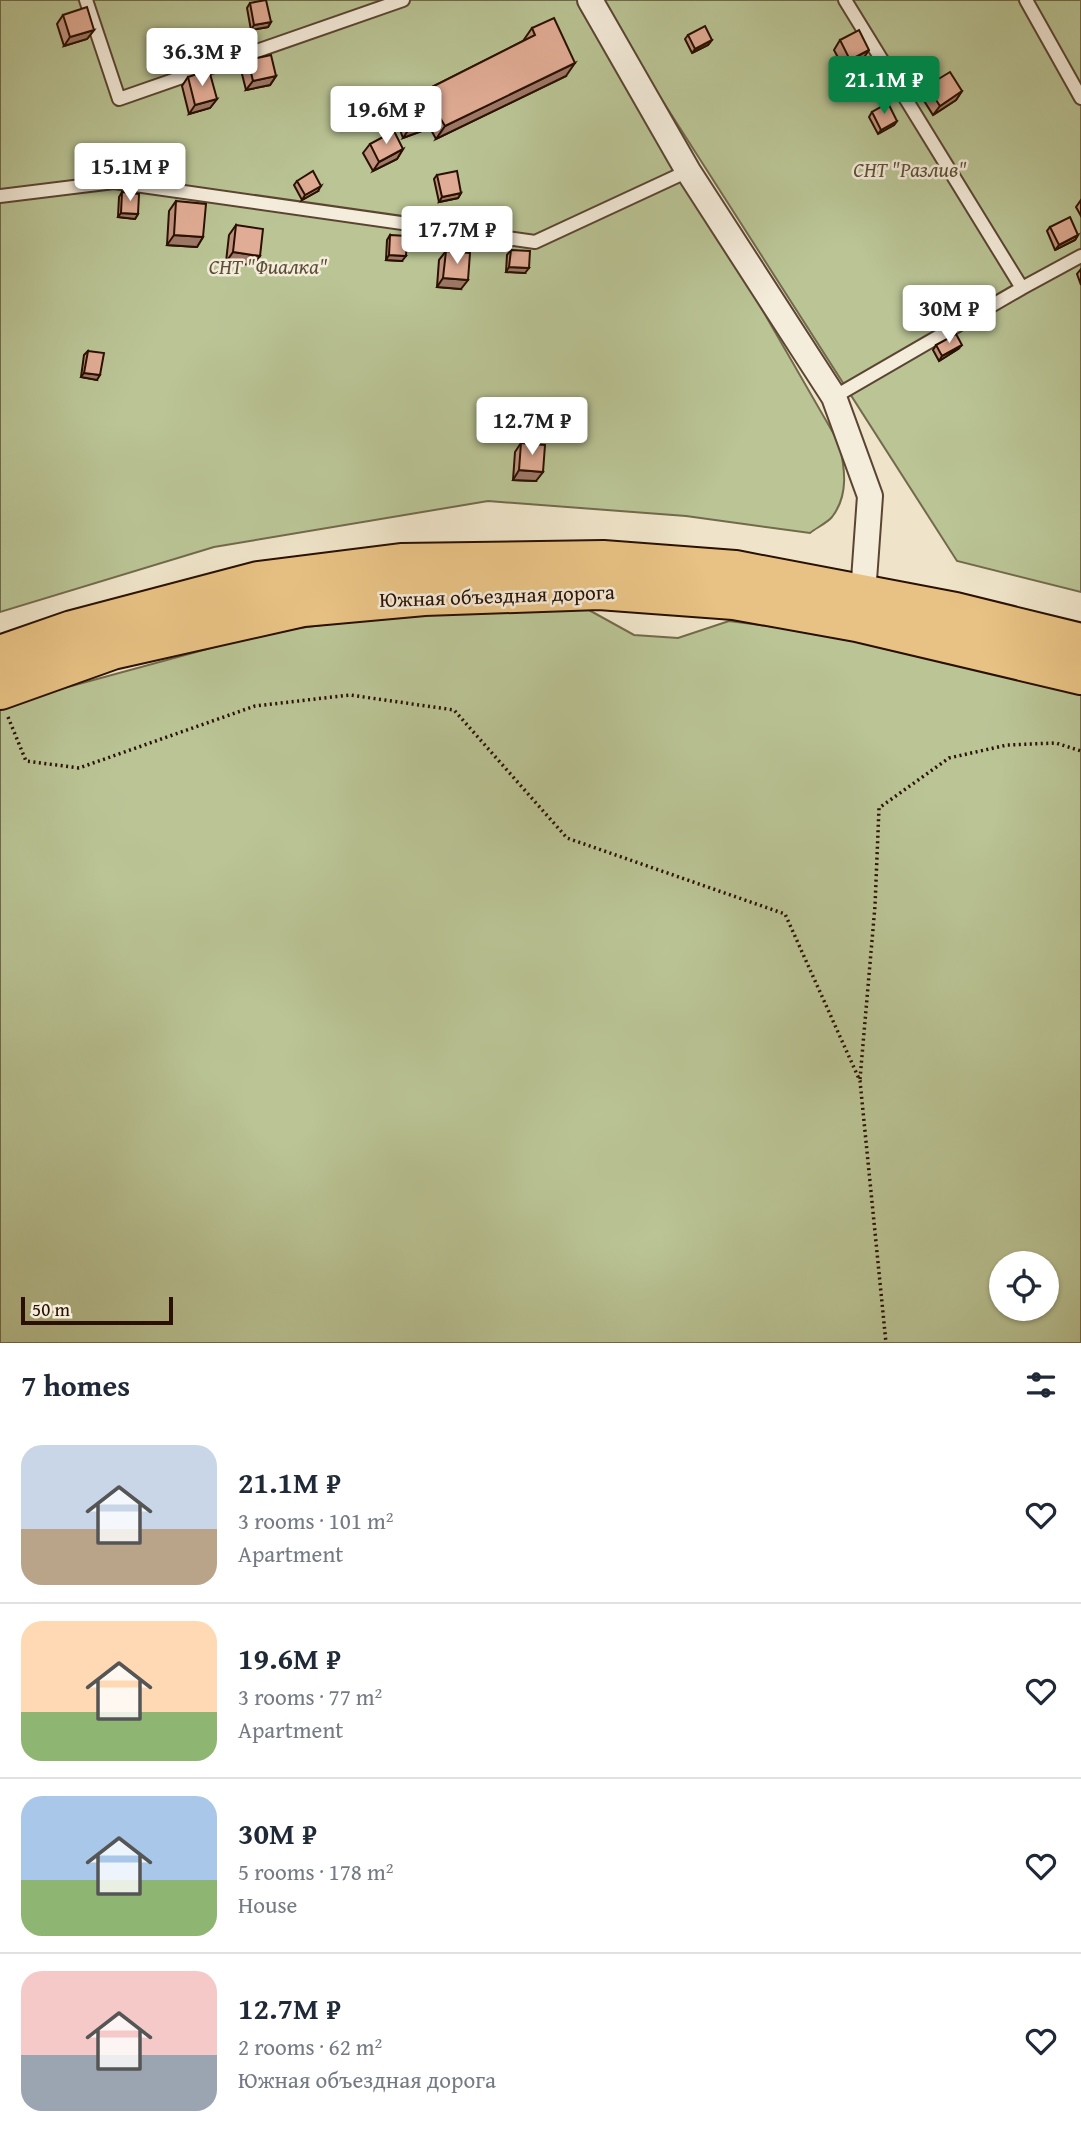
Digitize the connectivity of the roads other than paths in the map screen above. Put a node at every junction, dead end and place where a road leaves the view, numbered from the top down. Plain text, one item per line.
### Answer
1 (86, 0) edge
2 (403, 0) edge
3 (590, 0) edge
4 (845, 0) edge
5 (1026, 0) edge
6 (1081, 98) edge
7 (688, 171) junction
8 (0, 196) edge
9 (1081, 256) edge
10 (1021, 288) junction
11 (834, 397) junction
12 (845, 605) junction
13 (1081, 643) edge
14 (0, 655) edge
15 (1081, 675) edge
16 (3, 703) edge

1 - 2 lane
3 - 7 street
4 - 10 lane
5 - 6 lane
7 - 8 lane
7 - 11 street
9 - 10 lane
10 - 11 lane
11 - 12 street
12 - 13 main road, Южная объездная дорога
12 - 14 main road, Южная объездная дорога
12 - 15 main road, Южная объездная дорога
12 - 16 main road, Южная объездная дорога

